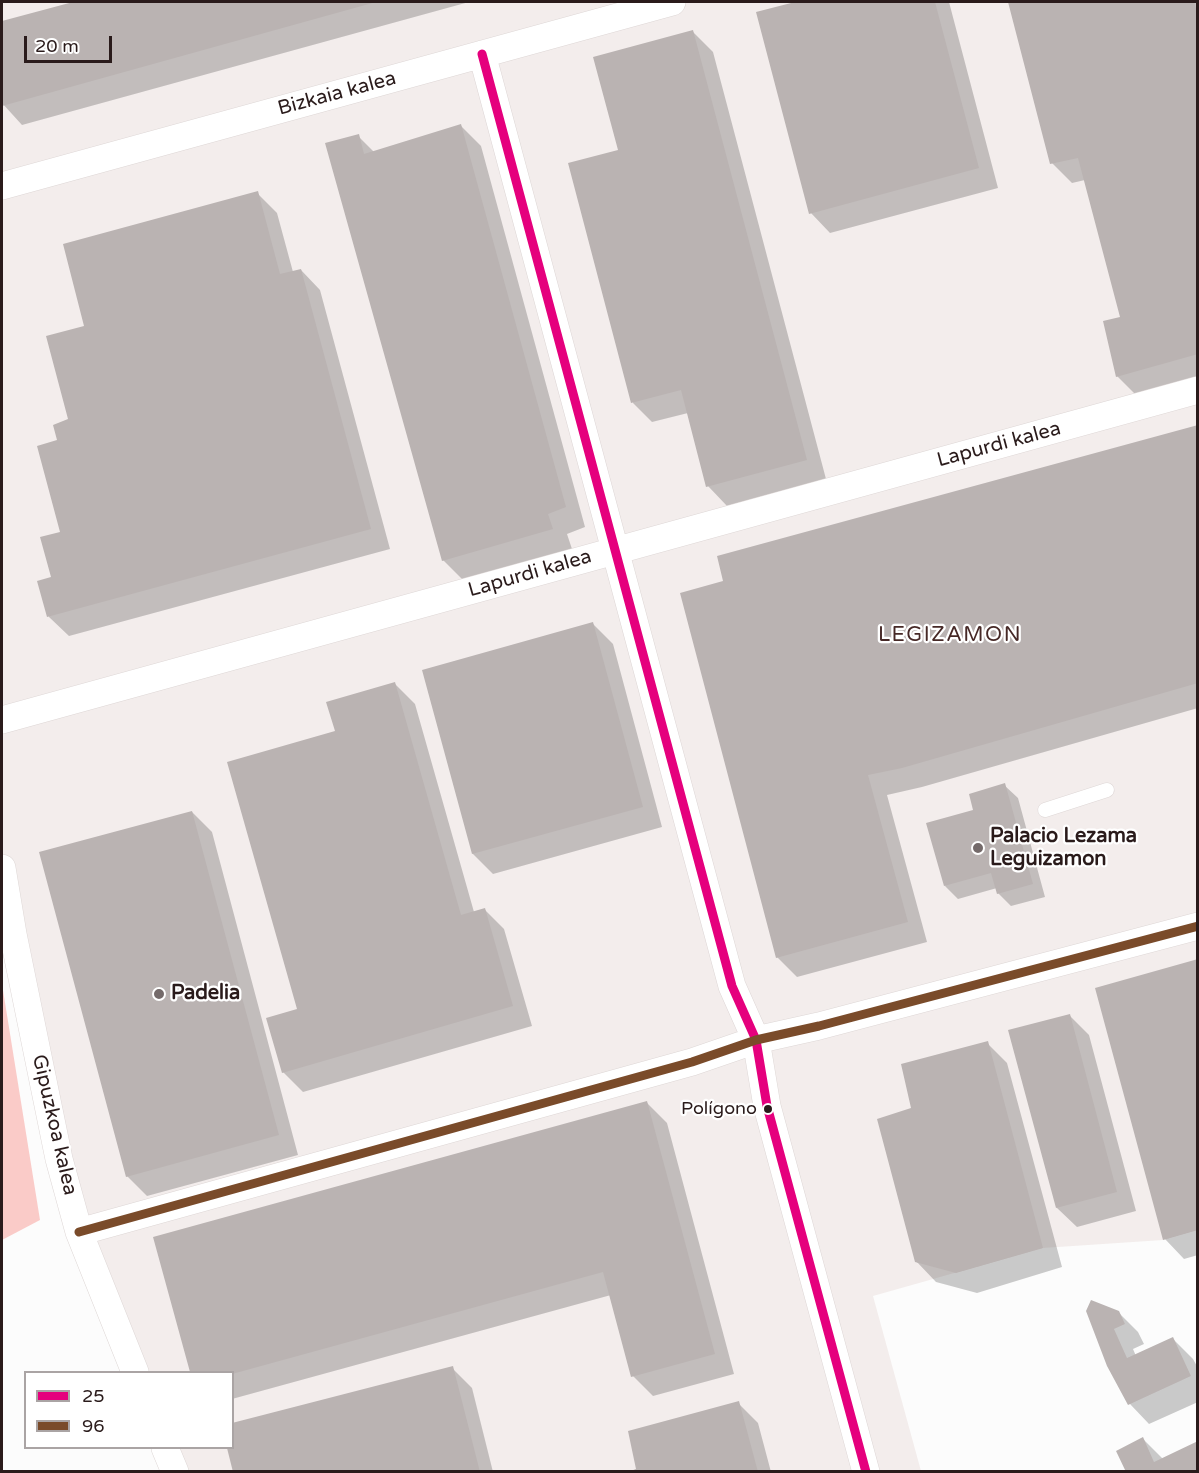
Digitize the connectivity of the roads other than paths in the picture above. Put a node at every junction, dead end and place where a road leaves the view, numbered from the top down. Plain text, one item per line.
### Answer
1 (672, 2) edge
2 (482, 54) junction
3 (2, 186) edge
4 (1197, 390) edge
5 (615, 551) junction
6 (2, 720) edge
7 (1107, 790) dead end
8 (1045, 810) dead end
9 (2, 868) edge
10 (1197, 926) edge
11 (756, 1041) junction
12 (80, 1232) junction
13 (135, 1371) edge
14 (165, 1449) edge
15 (176, 1472) edge
16 (866, 1472) edge

1 - 2 street, Bizkaia kalea
2 - 3 street, Bizkaia kalea
2 - 5 street
4 - 5 street, Lapurdi kalea
5 - 6 street, Lapurdi kalea
5 - 11 street
7 - 8 lane
9 - 12 street, Gipuzkoa kalea
10 - 11 street
11 - 12 street
11 - 16 street
12 - 13 street, Gipuzkoa kalea
14 - 15 street

